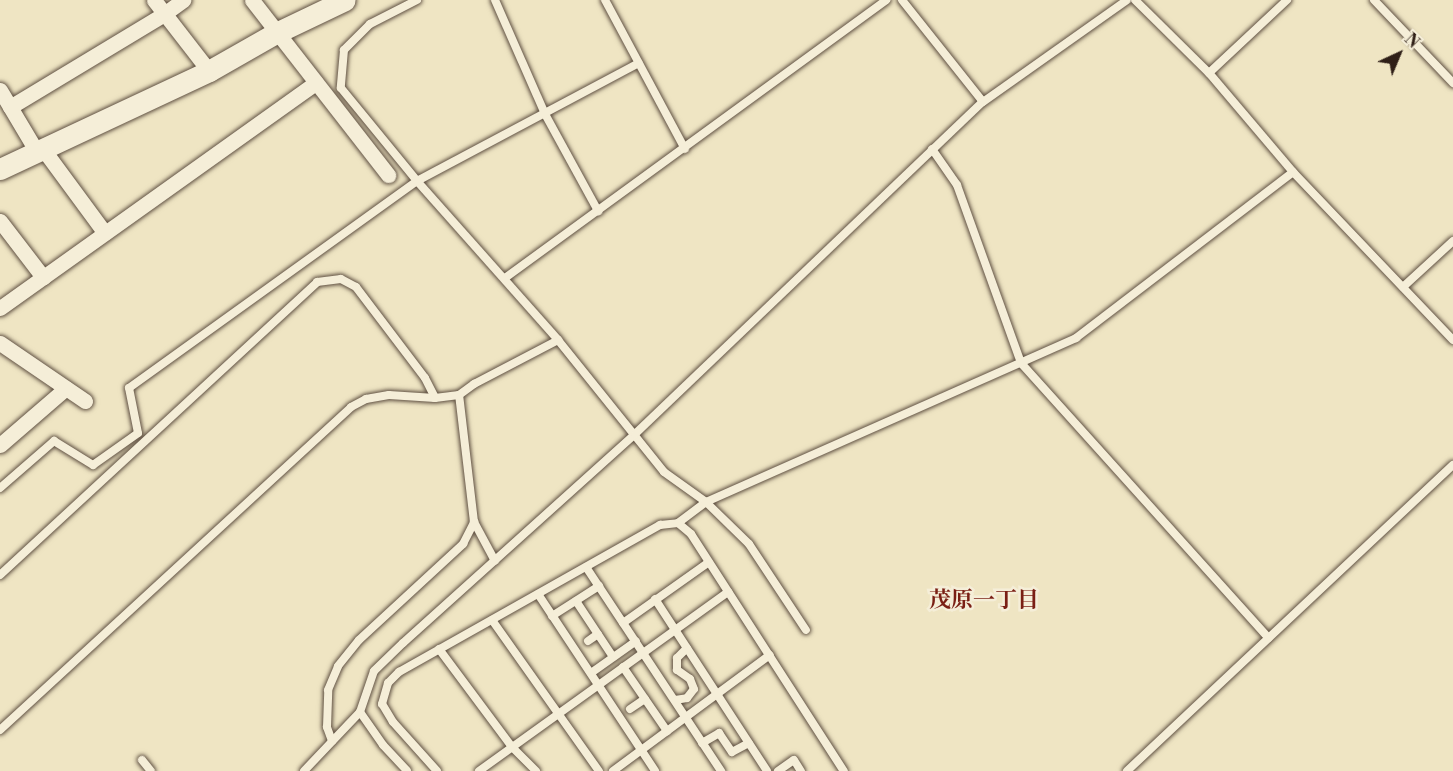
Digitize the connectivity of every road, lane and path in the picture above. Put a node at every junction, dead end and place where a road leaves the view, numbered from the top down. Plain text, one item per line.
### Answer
1 (154, 0) edge
2 (183, 0) edge
3 (252, 0) edge
4 (345, 0) edge
5 (417, 0) edge
6 (495, 0) edge
7 (605, 0) edge
8 (886, 0) edge
9 (902, 0) edge
10 (1127, 0) edge
11 (1135, 0) edge
12 (1287, 0) edge
13 (1374, 0) edge
14 (164, 14) junction
15 (276, 33) junction
16 (639, 63) junction
17 (209, 71) junction
18 (1209, 73) junction
19 (316, 83) junction
20 (1453, 83) edge
21 (0, 90) edge
22 (983, 102) junction
23 (9, 107) junction
24 (544, 114) junction
25 (685, 149) junction
26 (932, 149) junction
27 (40, 150) junction
28 (0, 169) edge
29 (1293, 172) junction
30 (388, 175) dead end
31 (417, 180) junction
32 (598, 211) junction
33 (0, 221) edge
34 (105, 233) junction
35 (1453, 241) edge
36 (43, 277) junction
37 (505, 278) junction
38 (1403, 287) junction
39 (0, 308) edge
40 (1452, 337) edge
41 (558, 340) junction
42 (0, 343) edge
43 (1022, 363) junction
44 (66, 388) junction
45 (459, 395) junction
46 (435, 398) junction
47 (85, 401) dead end
48 (635, 434) junction
49 (0, 446) edge
50 (1453, 465) edge
51 (0, 488) edge
52 (706, 502) junction
53 (474, 522) junction
54 (678, 523) junction
55 (495, 561) junction
56 (709, 562) junction
57 (586, 567) junction
58 (0, 575) edge
59 (599, 586) junction
60 (728, 592) junction
61 (538, 594) junction
62 (655, 599) junction
63 (576, 601) junction
64 (552, 616) junction
65 (492, 620) junction
66 (623, 622) junction
67 (675, 630) junction
68 (806, 630) dead end
69 (598, 634) junction
70 (1269, 638) junction
71 (588, 641) dead end
72 (636, 641) junction
73 (687, 648) junction
74 (439, 650) junction
75 (644, 652) junction
76 (770, 656) junction
77 (613, 657) junction
78 (623, 667) junction
79 (591, 673) junction
80 (599, 685) junction
81 (717, 694) junction
82 (645, 699) junction
83 (675, 700) junction
84 (630, 709) dead end
85 (360, 712) junction
86 (557, 715) junction
87 (686, 717) junction
88 (0, 730) edge
89 (667, 731) junction
90 (332, 741) junction
91 (702, 742) junction
92 (749, 743) junction
93 (512, 747) junction
94 (641, 750) junction
95 (142, 760) dead end
96 (717, 770) edge
97 (841, 770) edge
98 (151, 771) edge
99 (304, 771) edge
100 (407, 771) edge
101 (437, 771) edge
102 (478, 771) edge
103 (536, 771) edge
104 (599, 771) edge
105 (613, 771) edge
106 (656, 771) edge
107 (767, 771) edge
108 (778, 771) edge
109 (801, 771) edge
110 (1127, 771) edge

1 - 14 street
2 - 14 street
3 - 15 street
4 - 15 street
5 - 31 lane
6 - 24 lane
7 - 16 lane
8 - 25 lane
9 - 22 lane
10 - 22 lane
11 - 18 lane
12 - 18 lane
13 - 20 lane
14 - 17 street
14 - 23 street
15 - 17 street
15 - 19 street
16 - 24 lane
16 - 25 lane
17 - 27 street
18 - 29 lane
19 - 30 street
19 - 34 street
21 - 23 street
22 - 26 lane
23 - 27 street
24 - 31 lane
24 - 32 lane
25 - 32 lane
26 - 43 lane
26 - 48 lane
27 - 28 street
27 - 34 street
29 - 38 lane
29 - 43 lane
31 - 37 lane
31 - 51 lane
32 - 37 lane
33 - 36 street
34 - 36 street
35 - 38 lane
36 - 39 street
37 - 41 lane
38 - 40 lane
41 - 45 lane
41 - 48 lane
42 - 44 street
43 - 52 lane
43 - 70 lane
44 - 47 street
44 - 49 street
45 - 46 lane
45 - 53 lane
46 - 58 lane
46 - 88 lane
48 - 52 lane
48 - 55 lane
50 - 70 lane
52 - 54 lane
52 - 68 lane
53 - 55 lane
53 - 90 lane
54 - 56 lane
54 - 57 lane
55 - 85 lane
56 - 60 lane
56 - 62 lane
57 - 59 lane
57 - 61 lane
59 - 63 lane
59 - 66 lane
60 - 67 lane
60 - 76 lane
61 - 64 lane
61 - 65 lane
62 - 66 lane
62 - 67 lane
63 - 64 lane
63 - 69 lane
64 - 79 lane
65 - 74 lane
65 - 86 lane
66 - 72 lane
67 - 73 lane
67 - 75 lane
69 - 71 lane
69 - 77 lane
70 - 110 lane
72 - 75 lane
72 - 77 lane
73 - 81 lane
73 - 83 lane
74 - 93 lane
74 - 101 lane
75 - 78 lane
75 - 83 lane
76 - 81 lane
76 - 97 lane
77 - 79 lane
78 - 80 lane
78 - 82 lane
79 - 80 lane
80 - 86 lane
80 - 94 lane
81 - 87 lane
81 - 92 lane
82 - 84 lane
82 - 89 lane
83 - 87 lane
85 - 90 lane
85 - 100 lane
86 - 93 lane
86 - 104 lane
87 - 89 lane
87 - 91 lane
89 - 94 lane
90 - 99 lane
91 - 92 lane
91 - 96 lane
92 - 107 lane
93 - 102 lane
93 - 103 lane
94 - 105 lane
94 - 106 lane
95 - 98 lane
108 - 109 lane

